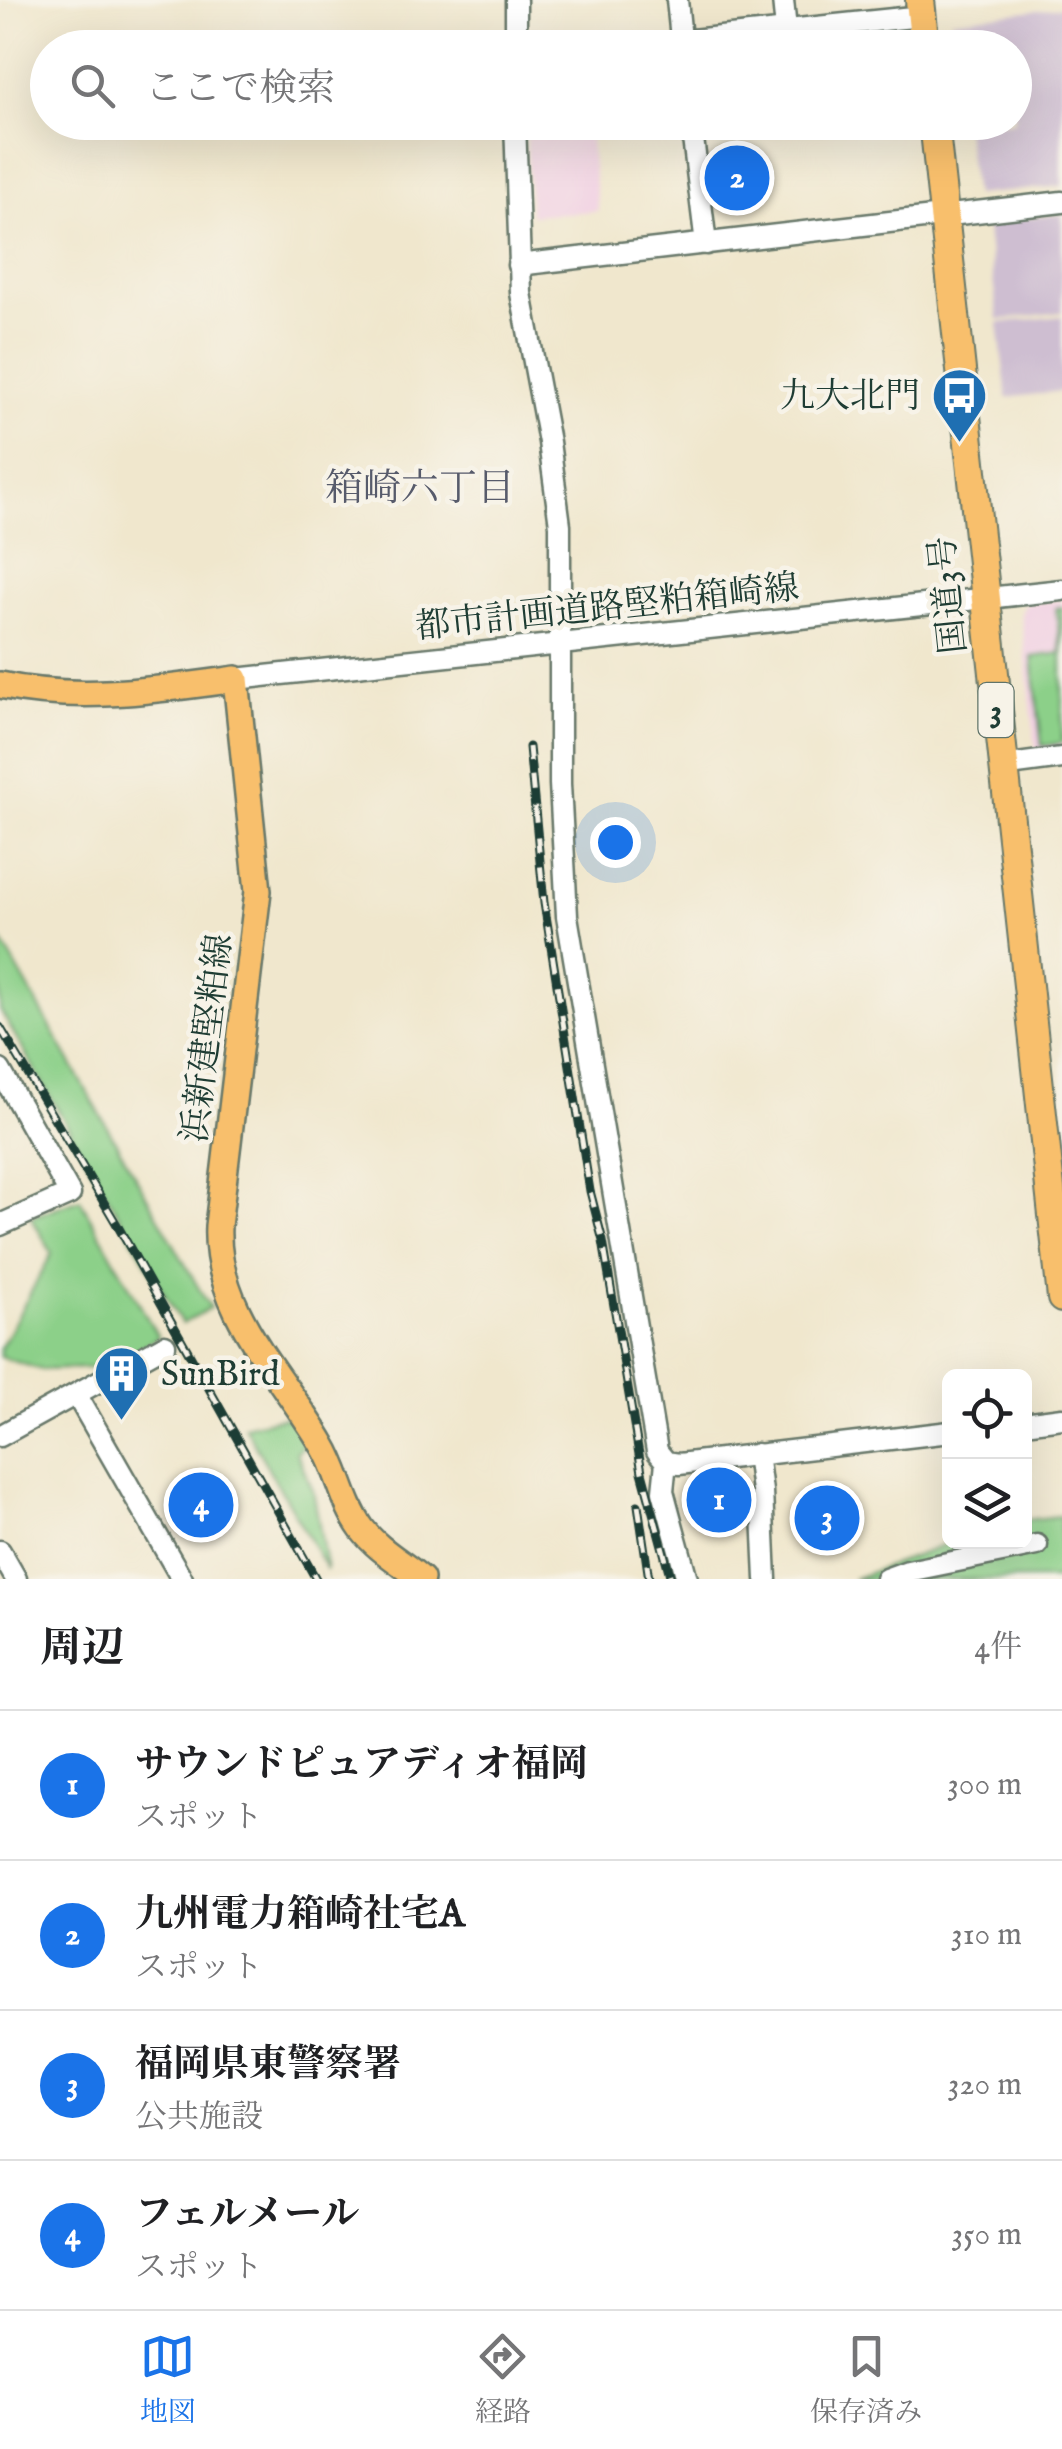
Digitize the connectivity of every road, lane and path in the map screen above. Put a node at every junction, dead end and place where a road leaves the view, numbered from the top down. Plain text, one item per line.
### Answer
1 (516, 0) edge
2 (677, 0) edge
3 (783, 0) edge
4 (921, 8) edge
5 (516, 30) edge
6 (680, 30) edge
7 (786, 30) joint
8 (515, 140) edge
9 (693, 140) edge
10 (936, 140) edge
11 (1062, 202) edge
12 (945, 215) junction
13 (706, 244) junction
14 (518, 265) junction
15 (1062, 590) edge
16 (985, 598) junction
17 (561, 644) junction
18 (236, 679) junction
19 (0, 685) edge
20 (1062, 758) edge
21 (1002, 766) junction
22 (0, 1070) edge
23 (0, 1225) edge
24 (1062, 1298) edge
25 (165, 1345) dead end
26 (76, 1394) junction
27 (1062, 1418) edge
28 (1032, 1422) edge
29 (942, 1433) edge
30 (0, 1436) edge
31 (757, 1454) junction
32 (666, 1462) junction
33 (1037, 1546) dead end
34 (0, 1552) edge
35 (16, 1579) edge
36 (182, 1579) edge
37 (420, 1579) edge
38 (687, 1579) edge
39 (766, 1579) edge
40 (886, 1579) edge

1 - 5 street
2 - 6 street
3 - 7 street
4 - 7 street
8 - 14 street
9 - 13 street
10 - 12 highway, 国道3号 / 3
11 - 12 street
12 - 13 street
12 - 16 highway, 国道3号 / 3
13 - 14 street
14 - 17 street
15 - 16 street, 都市計画道路堅粕箱崎線
16 - 17 street, 都市計画道路堅粕箱崎線
16 - 21 highway, 国道3号 / 3
17 - 18 street, 都市計画道路堅粕箱崎線
17 - 32 street
18 - 19 main road
18 - 37 main road, 浜新建堅粕線
20 - 21 street
21 - 24 highway, 国道3号 / 3
22 - 23 street
25 - 26 street
26 - 30 street
26 - 36 street
27 - 28 street
29 - 31 street
31 - 32 street
31 - 39 street
32 - 38 street
33 - 40 street
34 - 35 street

